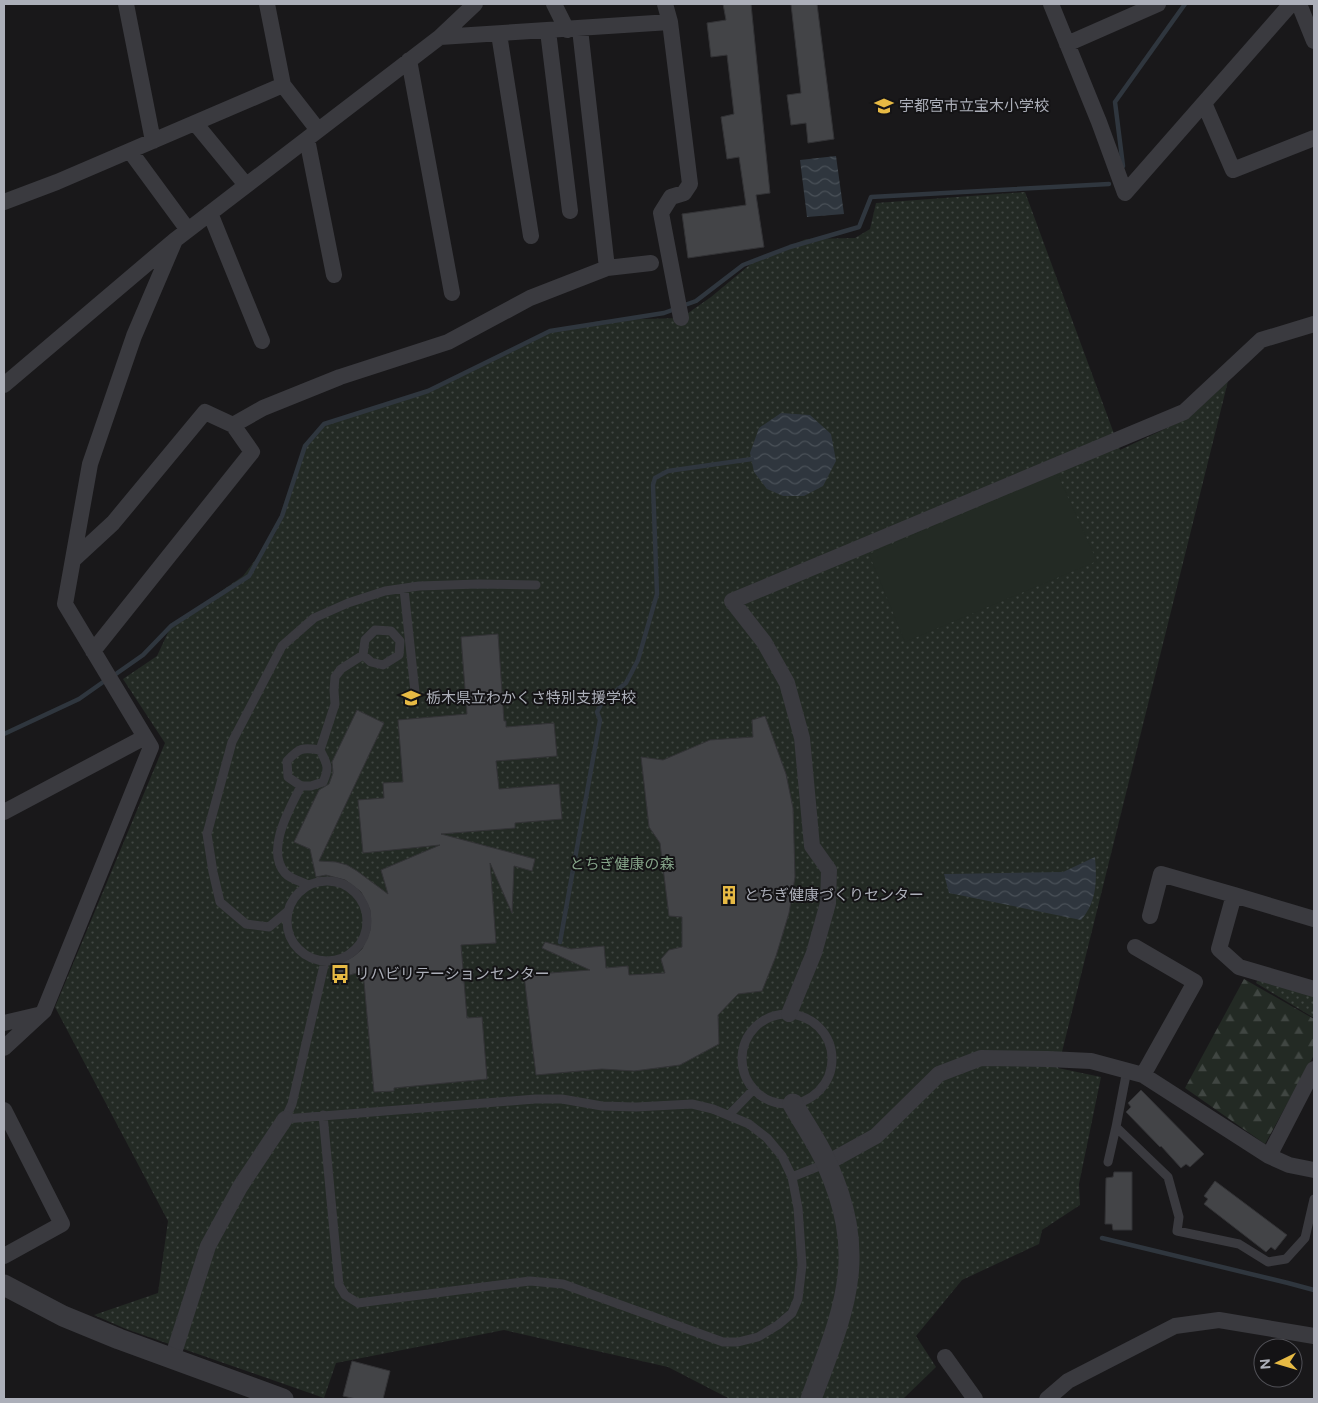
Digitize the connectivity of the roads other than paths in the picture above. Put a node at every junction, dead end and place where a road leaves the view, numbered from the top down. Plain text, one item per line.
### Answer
1 (126, 4) edge
2 (267, 4) edge
3 (475, 4) edge
4 (554, 4) edge
5 (665, 4) edge
6 (1051, 4) edge
7 (1158, 4) edge
8 (1291, 4) edge
9 (1299, 4) edge
10 (670, 22) junction
11 (574, 29) junction
12 (548, 31) junction
13 (499, 34) junction
14 (440, 37) junction
15 (1314, 41) edge
16 (1067, 44) junction
17 (409, 60) junction
18 (283, 85) junction
19 (1204, 103) junction
20 (195, 123) junction
21 (312, 134) junction
22 (1314, 138) edge
23 (153, 141) junction
24 (130, 151) junction
25 (246, 185) junction
26 (7, 200) edge
27 (570, 211) dead end
28 (210, 213) junction
29 (181, 235) junction
30 (531, 236) dead end
31 (651, 263) dead end
32 (607, 268) junction
33 (334, 275) dead end
34 (452, 293) dead end
35 (681, 318) dead end
36 (1314, 324) edge
37 (262, 341) dead end
38 (4, 385) edge
39 (233, 425) junction
40 (74, 559) junction
41 (536, 586) dead end
42 (404, 589) junction
43 (92, 651) junction
44 (363, 655) junction
45 (415, 692) dead end
46 (145, 737) junction
47 (320, 750) junction
48 (300, 786) junction
49 (4, 812) edge
50 (309, 885) junction
51 (1234, 896) junction
52 (288, 911) junction
53 (1150, 916) dead end
54 (1314, 919) edge
55 (1136, 947) dead end
56 (325, 962) junction
57 (1314, 989) edge
58 (789, 1014) junction
59 (38, 1016) junction
60 (4, 1023) edge
61 (4, 1048) edge
62 (1314, 1069) edge
63 (1127, 1070) junction
64 (1144, 1075) junction
65 (754, 1090) junction
66 (793, 1104) junction
67 (4, 1110) edge
68 (323, 1115) junction
69 (729, 1115) junction
70 (285, 1119) junction
71 (1116, 1127) junction
72 (1269, 1156) junction
73 (827, 1162) junction
74 (1108, 1162) dead end
75 (1314, 1170) edge
76 (792, 1177) junction
77 (1314, 1199) edge
78 (1314, 1203) edge
79 (4, 1256) edge
80 (4, 1285) edge
81 (1314, 1336) edge
82 (945, 1358) dead end
83 (172, 1359) junction
84 (283, 1399) edge
85 (811, 1399) edge
86 (975, 1399) edge
87 (1047, 1399) edge

1 - 23 street
2 - 18 street
3 - 14 street
4 - 11 street
5 - 10 street
6 - 16 street
7 - 16 street
8 - 19 street
9 - 15 street
10 - 11 street
10 - 35 street
11 - 12 street
11 - 32 street
12 - 13 street
12 - 27 street
13 - 14 street
13 - 30 street
14 - 17 street
16 - 19 street
17 - 21 street
17 - 34 street
18 - 20 street
18 - 21 street
19 - 22 street
20 - 23 street
20 - 25 street
21 - 25 street
21 - 33 street
23 - 24 street
24 - 26 street
24 - 29 street
25 - 28 street
28 - 29 street
28 - 37 street
29 - 38 street
29 - 40 street
31 - 32 street
32 - 39 street
36 - 58 street
39 - 40 street
39 - 43 street
40 - 43 street
41 - 42 lane
42 - 45 lane
42 - 52 lane
43 - 46 street
44 - 44 lane
44 - 47 lane
46 - 49 street
46 - 59 street
47 - 48 lane
47 - 48 lane
48 - 50 lane
50 - 52 lane
50 - 56 lane
51 - 53 street
51 - 54 street
51 - 57 street
52 - 56 lane
55 - 64 street
56 - 70 lane
58 - 65 lane
58 - 66 lane
59 - 60 street
59 - 61 street
62 - 72 street
63 - 64 street
63 - 71 lane
63 - 73 street
64 - 72 street
65 - 66 lane
65 - 69 lane
66 - 73 street
67 - 79 street
68 - 69 lane
68 - 70 lane
68 - 76 lane
69 - 76 lane
70 - 83 street
71 - 74 lane
71 - 78 lane
72 - 75 street
73 - 76 lane
73 - 85 street
77 - 78 lane
80 - 83 street
81 - 87 street
82 - 86 street
83 - 84 street

